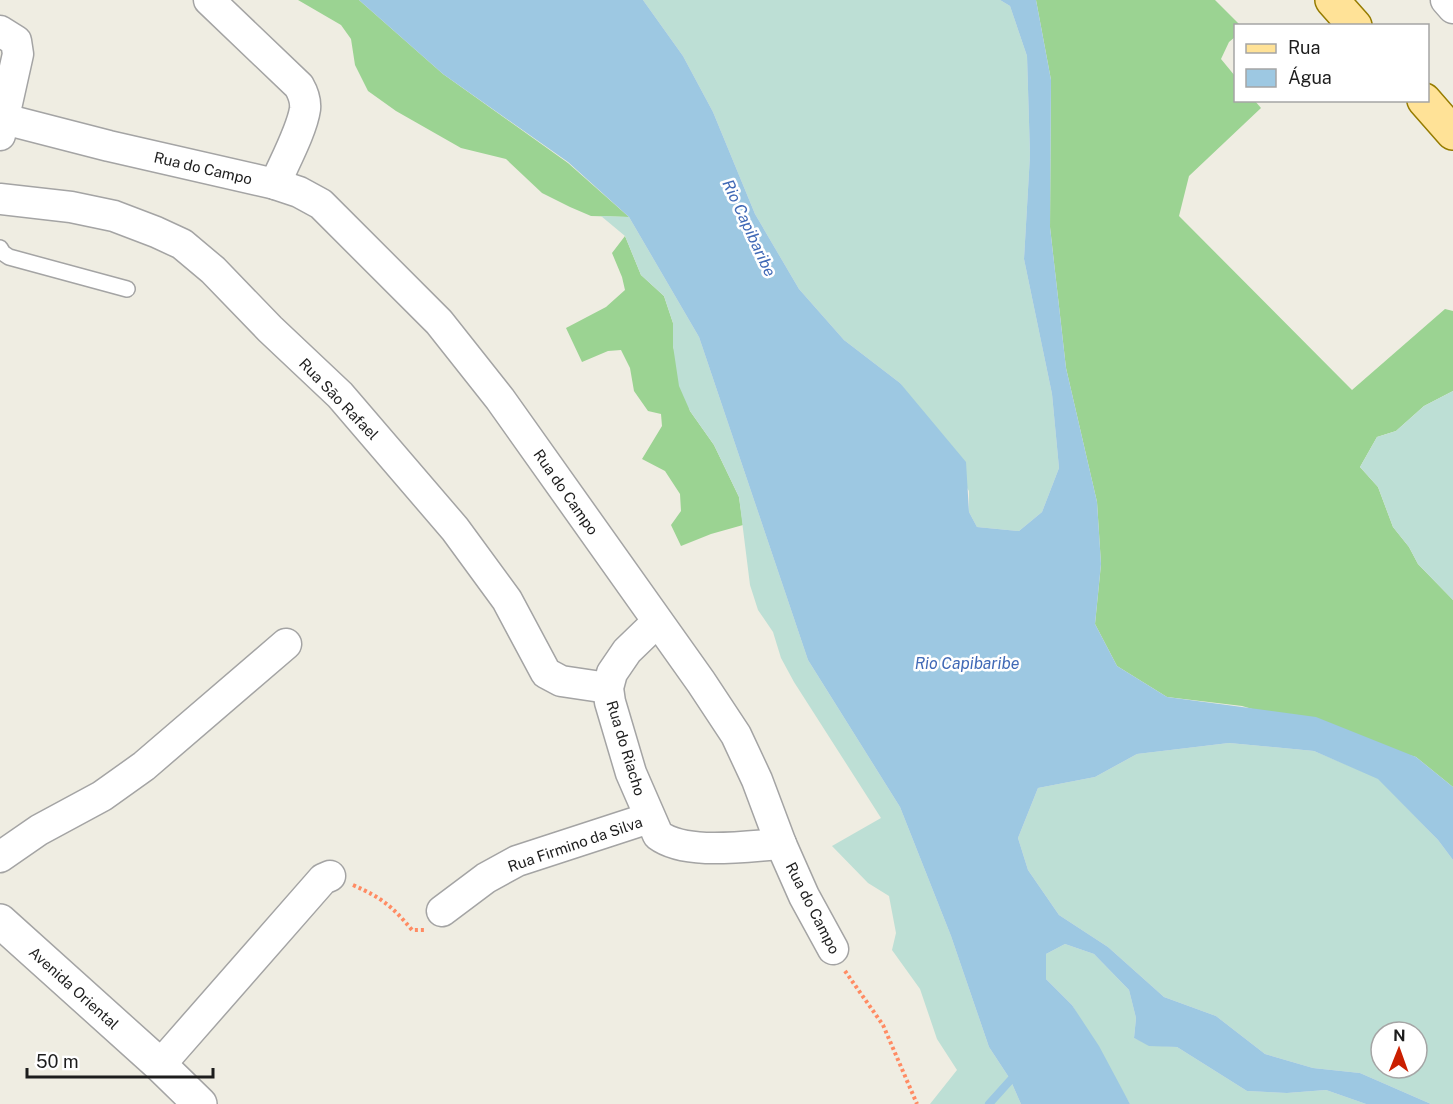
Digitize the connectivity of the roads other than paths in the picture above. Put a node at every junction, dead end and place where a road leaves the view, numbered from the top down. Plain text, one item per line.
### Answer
1 (209, 0) edge
2 (1332, 0) edge
3 (1446, 0) edge
4 (1453, 8) edge
5 (1353, 24) edge
6 (0, 31) edge
7 (1426, 102) edge
8 (2, 127) edge
9 (1453, 132) edge
10 (276, 184) junction
11 (0, 204) edge
12 (0, 248) edge
13 (128, 289) dead end
14 (657, 622) junction
15 (286, 644) dead end
16 (608, 688) junction
17 (649, 819) junction
18 (781, 844) junction
19 (0, 857) edge
20 (330, 876) road end
21 (442, 911) road end
22 (0, 921) edge
23 (833, 949) road end
24 (160, 1065) junction
25 (200, 1104) edge

1 - 10 street
2 - 5 main road
3 - 4 street
6 - 8 street
7 - 9 main road
8 - 10 street, Rua do Campo
10 - 14 street, Rua do Campo
11 - 16 street, Rua São Rafael
12 - 13 lane
14 - 16 street, Rua do Riacho
14 - 18 street, Rua do Campo
15 - 19 street
16 - 17 street, Rua do Riacho
17 - 18 street, Rua Firmino da Silva
17 - 21 street, Rua Firmino da Silva
18 - 23 street, Rua do Campo
20 - 24 street
22 - 24 street, Avenida Oriental
24 - 25 street, Avenida Oriental

